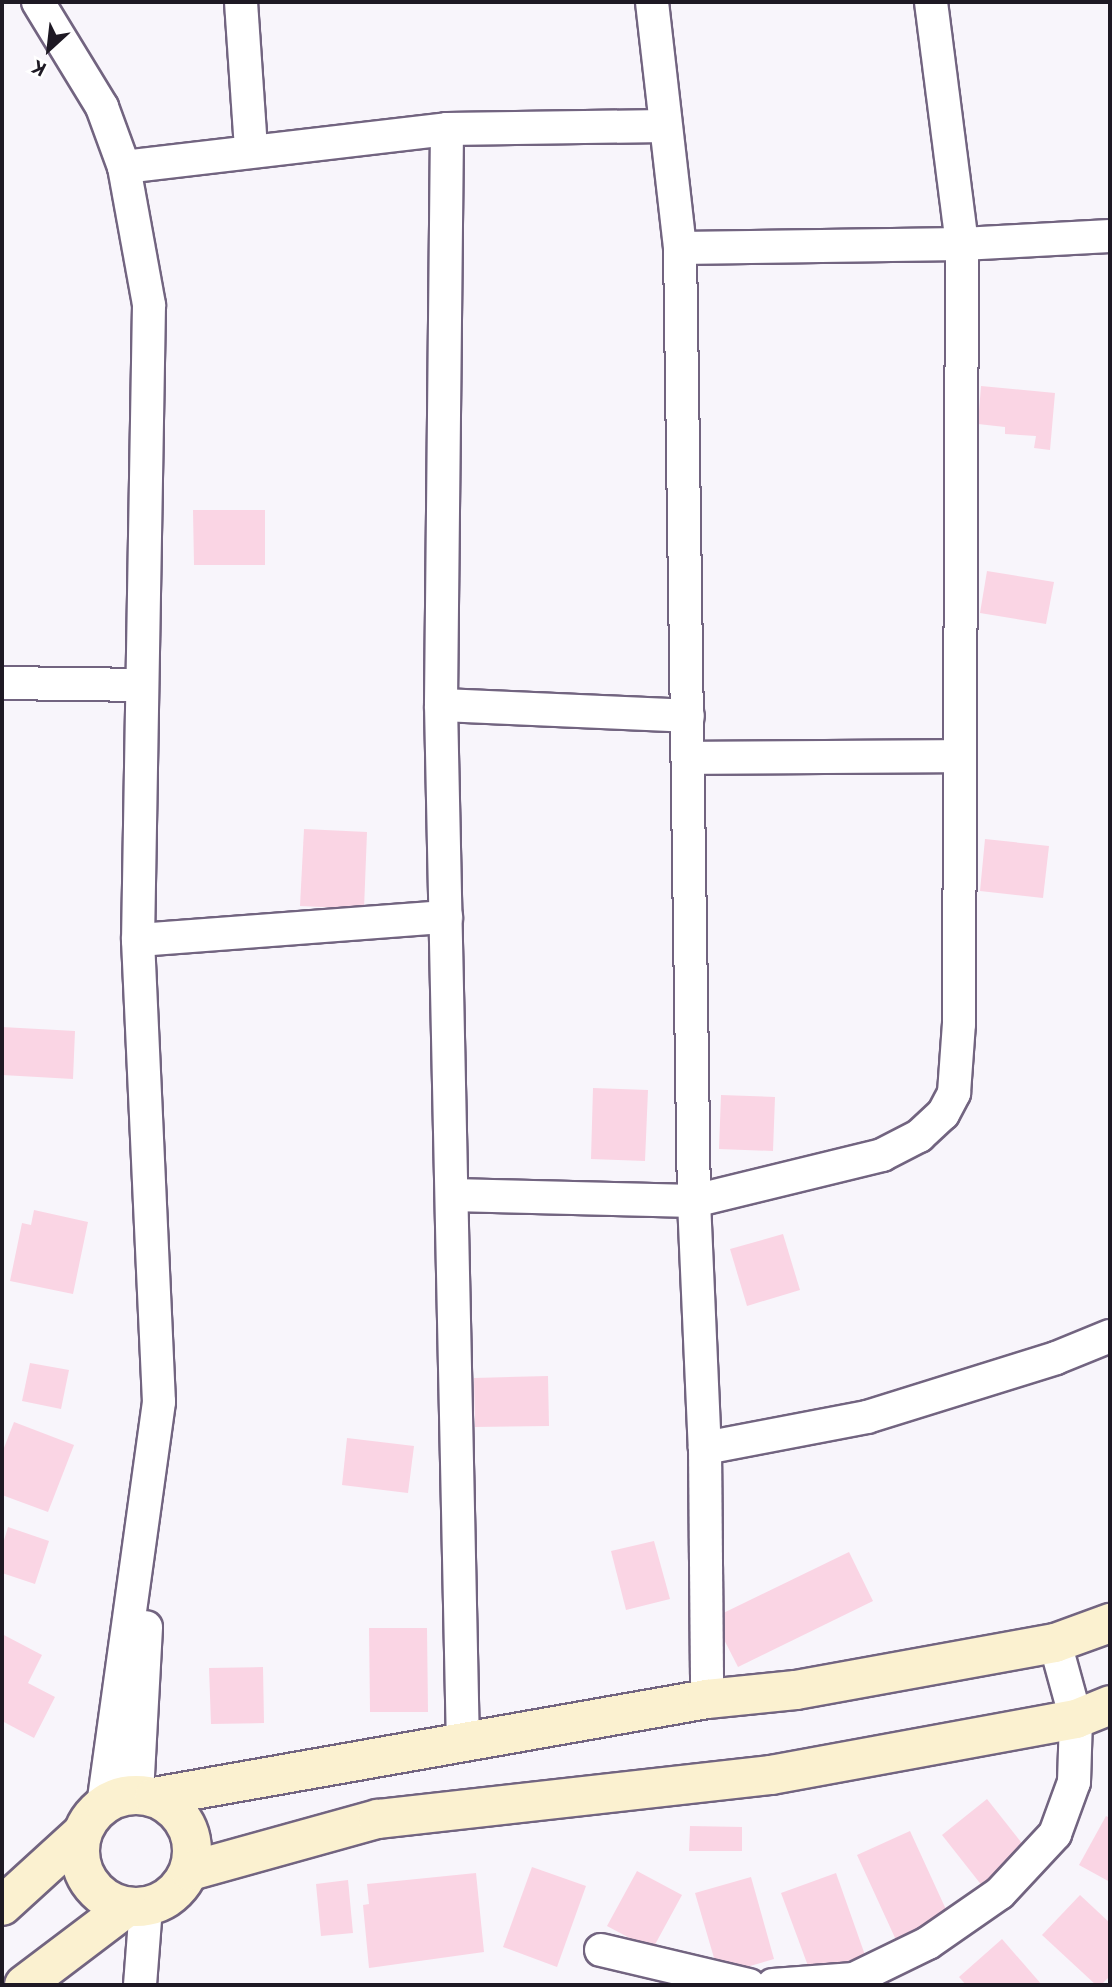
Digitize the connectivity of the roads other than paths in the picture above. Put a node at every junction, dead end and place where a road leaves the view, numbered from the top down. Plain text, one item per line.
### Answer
1 (38, 2) edge
2 (241, 2) edge
3 (652, 2) edge
4 (931, 2) edge
5 (664, 126) junction
6 (447, 129) junction
7 (251, 150) junction
8 (124, 167) junction
9 (1110, 236) edge
10 (962, 244) junction
11 (680, 248) junction
12 (2, 683) edge
13 (142, 685) junction
14 (441, 705) junction
15 (688, 716) junction
16 (960, 756) junction
17 (689, 758) junction
18 (446, 917) junction
19 (138, 940) junction
20 (452, 1195) junction
21 (694, 1201) junction
22 (1110, 1336) edge
23 (705, 1448) junction
24 (1110, 1623) edge
25 (1055, 1643) junction
26 (707, 1699) junction
27 (1093, 1712) edge
28 (463, 1745) junction
29 (119, 1807) junction
30 (190, 1871) junction
31 (2, 1906) edge
32 (137, 1907) junction
33 (601, 1950) dead end
34 (24, 1985) edge
35 (140, 1985) edge
36 (749, 1985) edge
37 (773, 1985) edge

1 - 8 street
2 - 7 street
3 - 5 street
4 - 10 street
5 - 6 street
5 - 11 street
6 - 7 street
6 - 14 street
7 - 8 street
8 - 13 street
9 - 10 street
10 - 11 street
10 - 16 street
11 - 15 street
12 - 13 street
13 - 19 street
14 - 15 street
14 - 18 street
15 - 17 street
16 - 17 street
16 - 21 street
17 - 21 street
18 - 19 street
18 - 20 street
19 - 29 street
20 - 21 street
20 - 28 street
21 - 23 street
22 - 23 street
23 - 26 street
24 - 25 main road
25 - 26 main road
25 - 27 street
26 - 28 main road
27 - 30 main road
27 - 37 street
28 - 29 main road
29 - 30 main road
29 - 31 main road
29 - 32 main road
30 - 32 main road
32 - 34 main road
32 - 35 street
33 - 36 street

